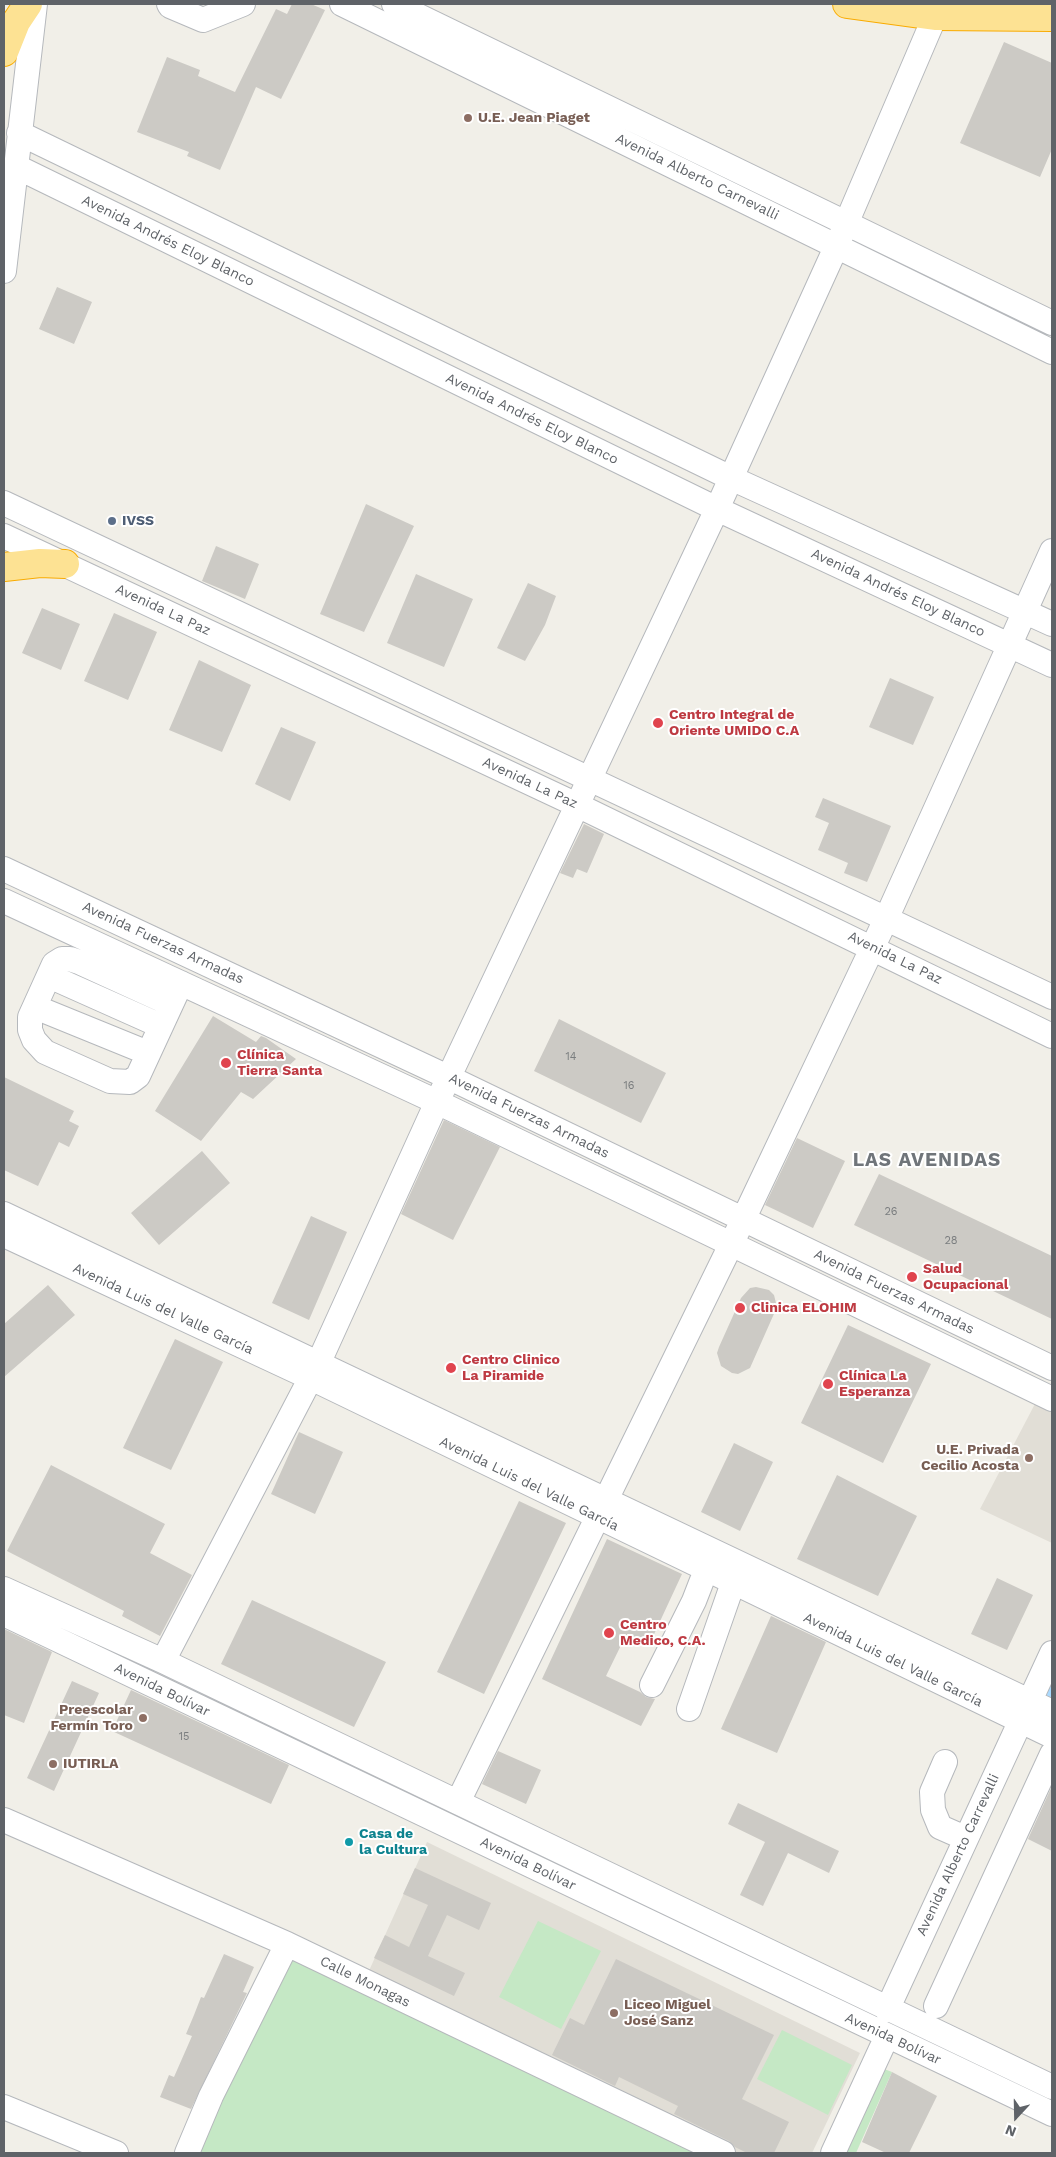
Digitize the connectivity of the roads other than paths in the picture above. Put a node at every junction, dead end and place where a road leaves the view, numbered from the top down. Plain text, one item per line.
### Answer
1 (6, 4) edge
2 (28, 4) edge
3 (35, 4) edge
4 (170, 4) edge
5 (243, 4) edge
6 (342, 4) edge
7 (394, 4) edge
8 (847, 4) edge
9 (935, 16) junction
10 (1052, 17) edge
11 (4, 22) edge
12 (4, 52) edge
13 (19, 133) junction
14 (15, 166) junction
15 (842, 235) junction
16 (4, 271) edge
17 (1052, 323) edge
18 (1052, 352) edge
19 (731, 478) junction
20 (4, 503) edge
21 (717, 509) junction
22 (4, 536) edge
23 (1052, 551) edge
24 (65, 564) junction
25 (4, 567) edge
26 (1025, 611) junction
27 (1052, 624) edge
28 (1010, 644) junction
29 (1052, 664) edge
30 (590, 779) junction
31 (577, 805) junction
32 (4, 869) edge
33 (4, 901) edge
34 (887, 917) junction
35 (872, 947) junction
36 (50, 976) junction
37 (181, 983) junction
38 (1052, 997) edge
39 (171, 1004) junction
40 (35, 1007) junction
41 (161, 1026) junction
42 (1052, 1036) edge
43 (148, 1053) junction
44 (450, 1078) junction
45 (437, 1102) junction
46 (4, 1214) edge
47 (744, 1220) junction
48 (4, 1235) edge
49 (732, 1243) junction
50 (1052, 1368) edge
51 (315, 1370) junction
52 (1052, 1399) edge
53 (601, 1509) junction
54 (706, 1570) junction
55 (4, 1573) edge
56 (733, 1583) junction
57 (7, 1600) edge
58 (1052, 1653) edge
59 (163, 1661) junction
60 (652, 1684) dead end
61 (689, 1709) dead end
62 (1035, 1712) edge
63 (1052, 1736) edge
64 (1052, 1754) edge
65 (945, 1762) dead end
66 (458, 1802) junction
67 (4, 1820) edge
68 (965, 1838) junction
69 (287, 1944) junction
70 (936, 2006) dead end
71 (887, 2010) junction
72 (887, 2036) junction
73 (1052, 2087) edge
74 (4, 2107) edge
75 (1052, 2114) edge
76 (116, 2153) edge
77 (187, 2153) edge
78 (723, 2153) edge
79 (833, 2153) edge

1 - 11 highway
2 - 12 highway
3 - 13 street
4 - 5 street
6 - 15 street, Avenida Alberto Carnevalli
7 - 15 street, Avenida Alberto Carnevalli
8 - 9 highway
9 - 10 highway
9 - 15 street
13 - 14 street
13 - 19 street
14 - 16 street
14 - 21 street, Avenida Andrés Eloy Blanco
15 - 17 street, Avenida Alberto Carnevalli
15 - 18 street, Avenida Alberto Carnevalli
15 - 19 street
19 - 21 street
19 - 26 street
20 - 30 street, Avenida La Paz
21 - 28 street, Avenida Andrés Eloy Blanco
21 - 30 street
22 - 24 street, Avenida La Paz
23 - 26 street
24 - 25 highway
24 - 31 street, Avenida La Paz
26 - 27 street
26 - 28 street
28 - 29 street, Avenida Andrés Eloy Blanco
28 - 34 street
30 - 31 street
30 - 34 street, Avenida La Paz
31 - 35 street, Avenida La Paz
31 - 44 street
32 - 44 street, Avenida Fuerzas Armadas
33 - 37 street, Avenida Fuerzas Armadas
34 - 35 street
34 - 38 street, Avenida La Paz
35 - 42 street, Avenida La Paz
35 - 47 street
36 - 39 street
36 - 40 street
36 - 41 street
37 - 39 street
37 - 45 street, Avenida Fuerzas Armadas
39 - 41 street
40 - 43 street
40 - 43 street
41 - 43 street
44 - 45 street
44 - 47 street, Avenida Fuerzas Armadas
45 - 49 street, Avenida Fuerzas Armadas
45 - 51 street
46 - 51 street, Avenida Luis del Valle García
47 - 49 street
47 - 50 street, Avenida Fuerzas Armadas
48 - 51 street, Avenida Luis del Valle García
49 - 52 street, Avenida Fuerzas Armadas
49 - 53 street
51 - 53 street, Avenida Luis del Valle García
51 - 59 street
53 - 54 street, Avenida Luis del Valle García
53 - 62 street, Avenida Luis del Valle García
53 - 66 street
54 - 56 street, Avenida Luis del Valle García
54 - 60 street
55 - 57 street
56 - 61 street
56 - 62 street, Avenida Luis del Valle García
57 - 59 street, Avenida Bolívar
57 - 72 street, Avenida Bolívar
58 - 62 street, Avenida Alberto Carrevalli
59 - 66 street, Avenida Bolívar
62 - 63 street, Avenida Luis del Valle García
62 - 68 street, Avenida Alberto Carrevalli
64 - 70 street
65 - 68 street
66 - 71 street, Avenida Bolívar
67 - 69 street, Calle Monagas
68 - 71 street, Avenida Alberto Carrevalli
69 - 77 street
69 - 78 street, Calle Monagas
71 - 73 street, Avenida Bolívar
72 - 75 street, Avenida Bolívar
72 - 79 street
74 - 76 street

